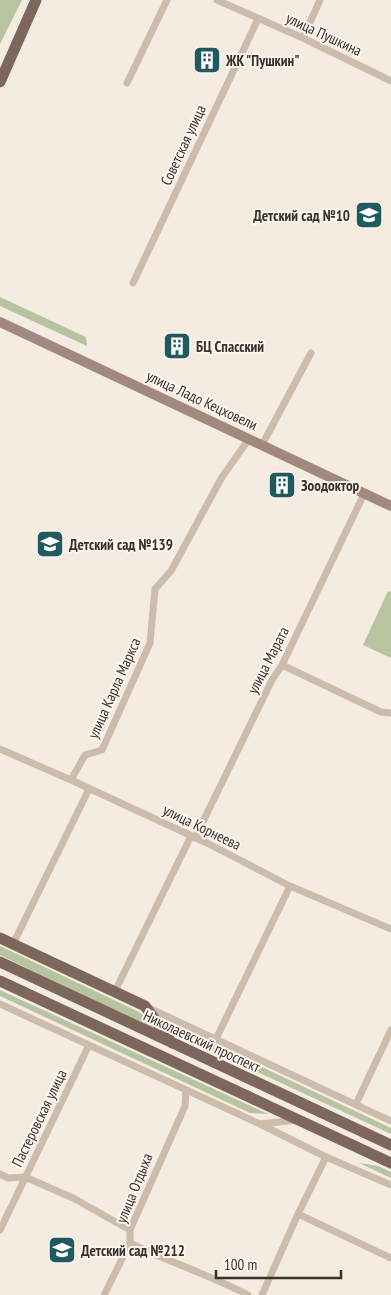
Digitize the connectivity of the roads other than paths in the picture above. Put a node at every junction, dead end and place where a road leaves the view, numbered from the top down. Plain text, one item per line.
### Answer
1 (36, 0) edge
2 (167, 0) edge
3 (217, 0) edge
4 (320, 0) edge
5 (258, 19) junction
6 (303, 38) junction
7 (391, 81) edge
8 (0, 82) edge
9 (127, 83) dead end
10 (133, 283) dead end
11 (0, 322) edge
12 (310, 352) dead end
13 (249, 439) junction
14 (262, 445) junction
15 (364, 494) junction
16 (391, 506) edge
17 (282, 665) junction
18 (391, 713) edge
19 (0, 750) edge
20 (71, 780) junction
21 (89, 789) junction
22 (193, 837) junction
23 (290, 886) junction
24 (391, 929) edge
25 (0, 938) edge
26 (13, 944) junction
27 (0, 962) edge
28 (0, 981) edge
29 (116, 991) junction
30 (0, 1004) edge
31 (145, 1006) junction
32 (391, 1030) edge
33 (216, 1039) junction
34 (173, 1044) junction
35 (89, 1045) junction
36 (186, 1090) junction
37 (356, 1104) junction
38 (300, 1120) junction
39 (391, 1121) edge
40 (260, 1124) junction
41 (391, 1145) edge
42 (326, 1156) junction
43 (391, 1163) edge
44 (0, 1174) edge
45 (25, 1177) junction
46 (391, 1184) edge
47 (298, 1214) junction
48 (0, 1230) edge
49 (130, 1230) junction
50 (130, 1243) junction
51 (391, 1258) edge
52 (104, 1295) edge
53 (248, 1295) edge
54 (262, 1295) edge

1 - 8 main road
2 - 9 street
3 - 5 street, улица Пушкина
4 - 6 street
5 - 6 street, улица Пушкина
5 - 10 street, Советская улица
6 - 7 street, улица Пушкина
11 - 13 main road, улица Ладо Кецховели
12 - 14 street
13 - 14 main road, улица Ладо Кецховели
13 - 20 street, улица Карла Маркса
14 - 15 main road, улица Ладо Кецховели
15 - 16 main road, улица Ладо Кецховели
15 - 17 street, улица Марата
17 - 18 street
17 - 22 street, улица Марата
19 - 20 street, улица Корнеева
20 - 21 street, улица Корнеева
21 - 22 street, улица Корнеева
21 - 26 street
22 - 23 street, улица Корнеева
22 - 29 street
23 - 24 street, улица Корнеева
23 - 33 street
25 - 26 main road, Николаевский проспект
26 - 29 main road, Николаевский проспект
27 - 34 main road, Николаевский проспект
28 - 38 main road, Николаевский проспект
29 - 31 main road, Николаевский проспект
30 - 35 street
31 - 33 street
31 - 34 main road
32 - 37 street
33 - 37 street
34 - 41 main road, Николаевский проспект
35 - 36 street
35 - 45 street, Пастеровская улица
36 - 40 street
36 - 49 street, улица Отдыха
37 - 39 street
38 - 40 street
38 - 43 main road, Николаевский проспект
40 - 42 street
42 - 46 street
42 - 47 street
44 - 45 street
45 - 48 street, Пастеровская улица
45 - 49 street
47 - 51 street
47 - 54 street
49 - 50 street
50 - 52 street, улица Отдыха
50 - 53 street

